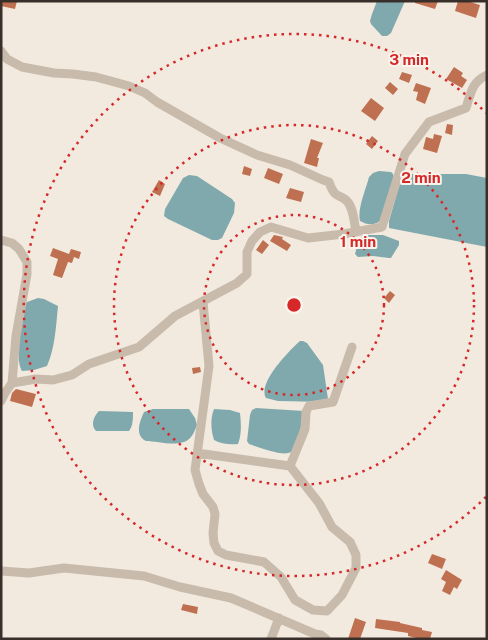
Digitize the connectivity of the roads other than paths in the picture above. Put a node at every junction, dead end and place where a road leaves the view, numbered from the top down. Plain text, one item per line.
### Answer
1 (1, 51) edge
2 (487, 74) edge
3 (356, 232) junction
4 (1, 240) edge
5 (203, 302) junction
6 (352, 347) dead end
7 (12, 383) junction
8 (1, 401) edge
9 (198, 453) junction
10 (290, 466) junction
11 (1, 571) edge
12 (279, 618) junction
13 (271, 639) edge
14 (326, 639) edge

1 - 3 street
2 - 3 street
3 - 5 street
4 - 7 street
5 - 7 street
5 - 9 street
6 - 10 street
7 - 8 street
9 - 10 street
9 - 10 street
11 - 12 street
12 - 13 street
12 - 14 street

